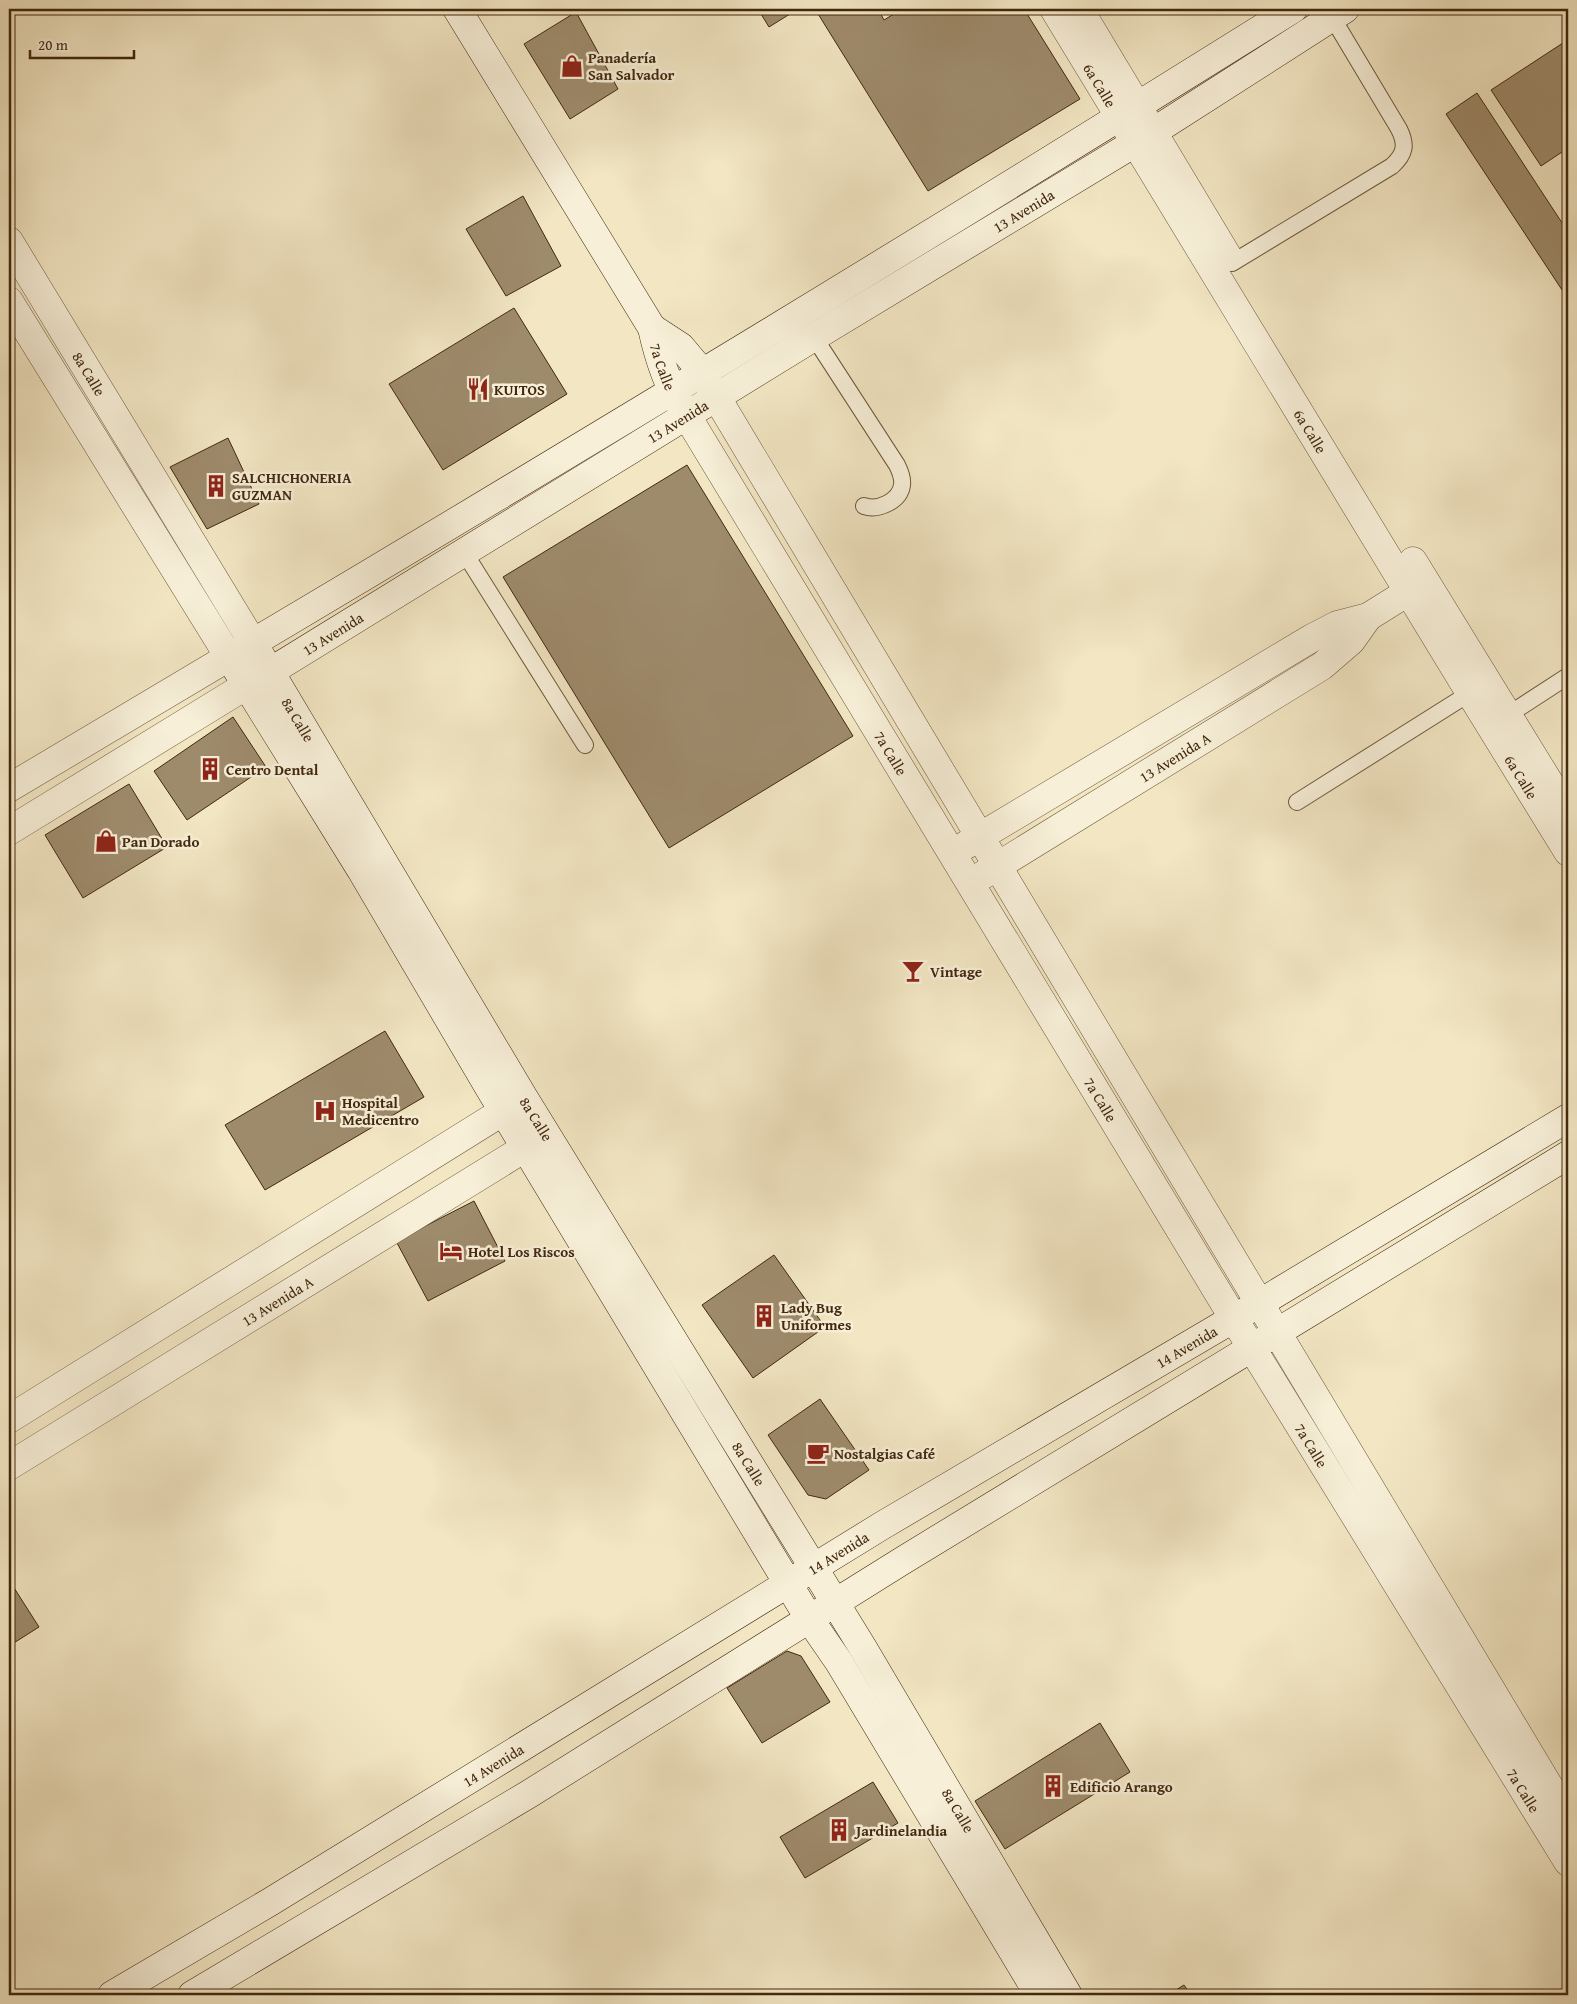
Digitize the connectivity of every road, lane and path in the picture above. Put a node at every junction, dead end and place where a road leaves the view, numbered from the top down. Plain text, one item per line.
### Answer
1 (458, 9) edge
2 (1054, 9) edge
3 (1079, 9) edge
4 (1293, 9) edge
5 (1339, 13) edge
6 (1129, 111) junction
7 (1145, 137) junction
8 (9, 241) edge
9 (1232, 263) junction
10 (9, 301) edge
11 (652, 328) junction
12 (814, 337) junction
13 (702, 372) junction
14 (672, 391) junction
15 (717, 398) junction
16 (687, 416) junction
17 (864, 506) dead end
18 (464, 552) junction
19 (1417, 586) junction
20 (1368, 617) junction
21 (252, 643) junction
22 (229, 657) junction
23 (271, 672) junction
24 (1566, 681) edge
25 (247, 685) junction
26 (1470, 693) junction
27 (1508, 715) junction
28 (585, 745) dead end
29 (9, 788) edge
30 (1297, 802) dead end
31 (1568, 813) edge
32 (9, 831) edge
33 (980, 836) junction
34 (1568, 852) edge
35 (952, 854) junction
36 (998, 866) junction
37 (969, 883) junction
38 (514, 1104) junction
39 (1568, 1118) edge
40 (537, 1141) junction
41 (1568, 1155) edge
42 (1260, 1303) junction
43 (1234, 1319) junction
44 (1277, 1333) junction
45 (1252, 1348) junction
46 (9, 1419) edge
47 (9, 1466) edge
48 (812, 1567) junction
49 (788, 1582) junction
50 (836, 1604) junction
51 (810, 1620) junction
52 (1560, 1813) edge
53 (1568, 1862) edge
54 (112, 1995) edge
55 (192, 1995) edge
56 (1039, 1995) edge
57 (1068, 1995) edge

1 - 11 street, 7a Calle
2 - 6 street, 6a Calle
3 - 6 street, 6a Calle
4 - 6 street, 13 Avenida
5 - 7 street, 13 Avenida
5 - 9 lane
6 - 7 street, 6a Calle
6 - 13 street, 13 Avenida
7 - 9 street, 6a Calle
7 - 12 street, 13 Avenida
7 - 19 street, 6a Calle
8 - 21 street, 8a Calle
9 - 19 street, 6a Calle
10 - 22 street, 8a Calle
11 - 13 street, 7a Calle
11 - 14 street, 7a Calle
12 - 15 street, 13 Avenida
12 - 17 lane
13 - 14 street, 13 Avenida
13 - 15 street, 7a Calle
14 - 16 street, 7a Calle
14 - 21 street, 13 Avenida
15 - 16 street, 13 Avenida
15 - 33 street, 7a Calle
16 - 18 street, 13 Avenida
16 - 35 street, 7a Calle
18 - 23 street, 13 Avenida
18 - 28 lane
19 - 20 street, 13 Avenida A
19 - 26 street, 6a Calle
19 - 27 street, 6a Calle
20 - 33 street, 13 Avenida A
20 - 36 street, 13 Avenida A
21 - 22 street, 13 Avenida
21 - 23 street, 8a Calle
22 - 25 street, 8a Calle
22 - 29 street, 13 Avenida
23 - 25 street, 13 Avenida
23 - 38 street, 8a Calle
24 - 27 lane
25 - 32 street, 13 Avenida
25 - 38 street, 8a Calle
26 - 30 lane
26 - 34 street, 6a Calle
27 - 31 street, 6a Calle
33 - 35 street, 13 Avenida A
33 - 36 street, 7a Calle
35 - 37 street, 7a Calle
36 - 37 street, 13 Avenida A
36 - 42 street, 7a Calle
37 - 43 street, 7a Calle
38 - 40 street, 8a Calle
38 - 46 street
39 - 42 street, 14 Avenida
40 - 47 street, 13 Avenida A
40 - 48 street, 8a Calle
40 - 49 street, 8a Calle
41 - 44 street
42 - 43 street, 14 Avenida
42 - 44 street, 7a Calle
43 - 45 street, 7a Calle
43 - 48 street, 14 Avenida
44 - 45 street
44 - 52 street, 7a Calle
45 - 50 street
45 - 52 street, 7a Calle
48 - 49 street, 14 Avenida
48 - 50 street, 8a Calle
49 - 51 street, 8a Calle
49 - 54 street, 14 Avenida
50 - 51 street
50 - 57 street, 8a Calle
51 - 55 street
51 - 56 street, 8a Calle
52 - 53 street, 7a Calle

